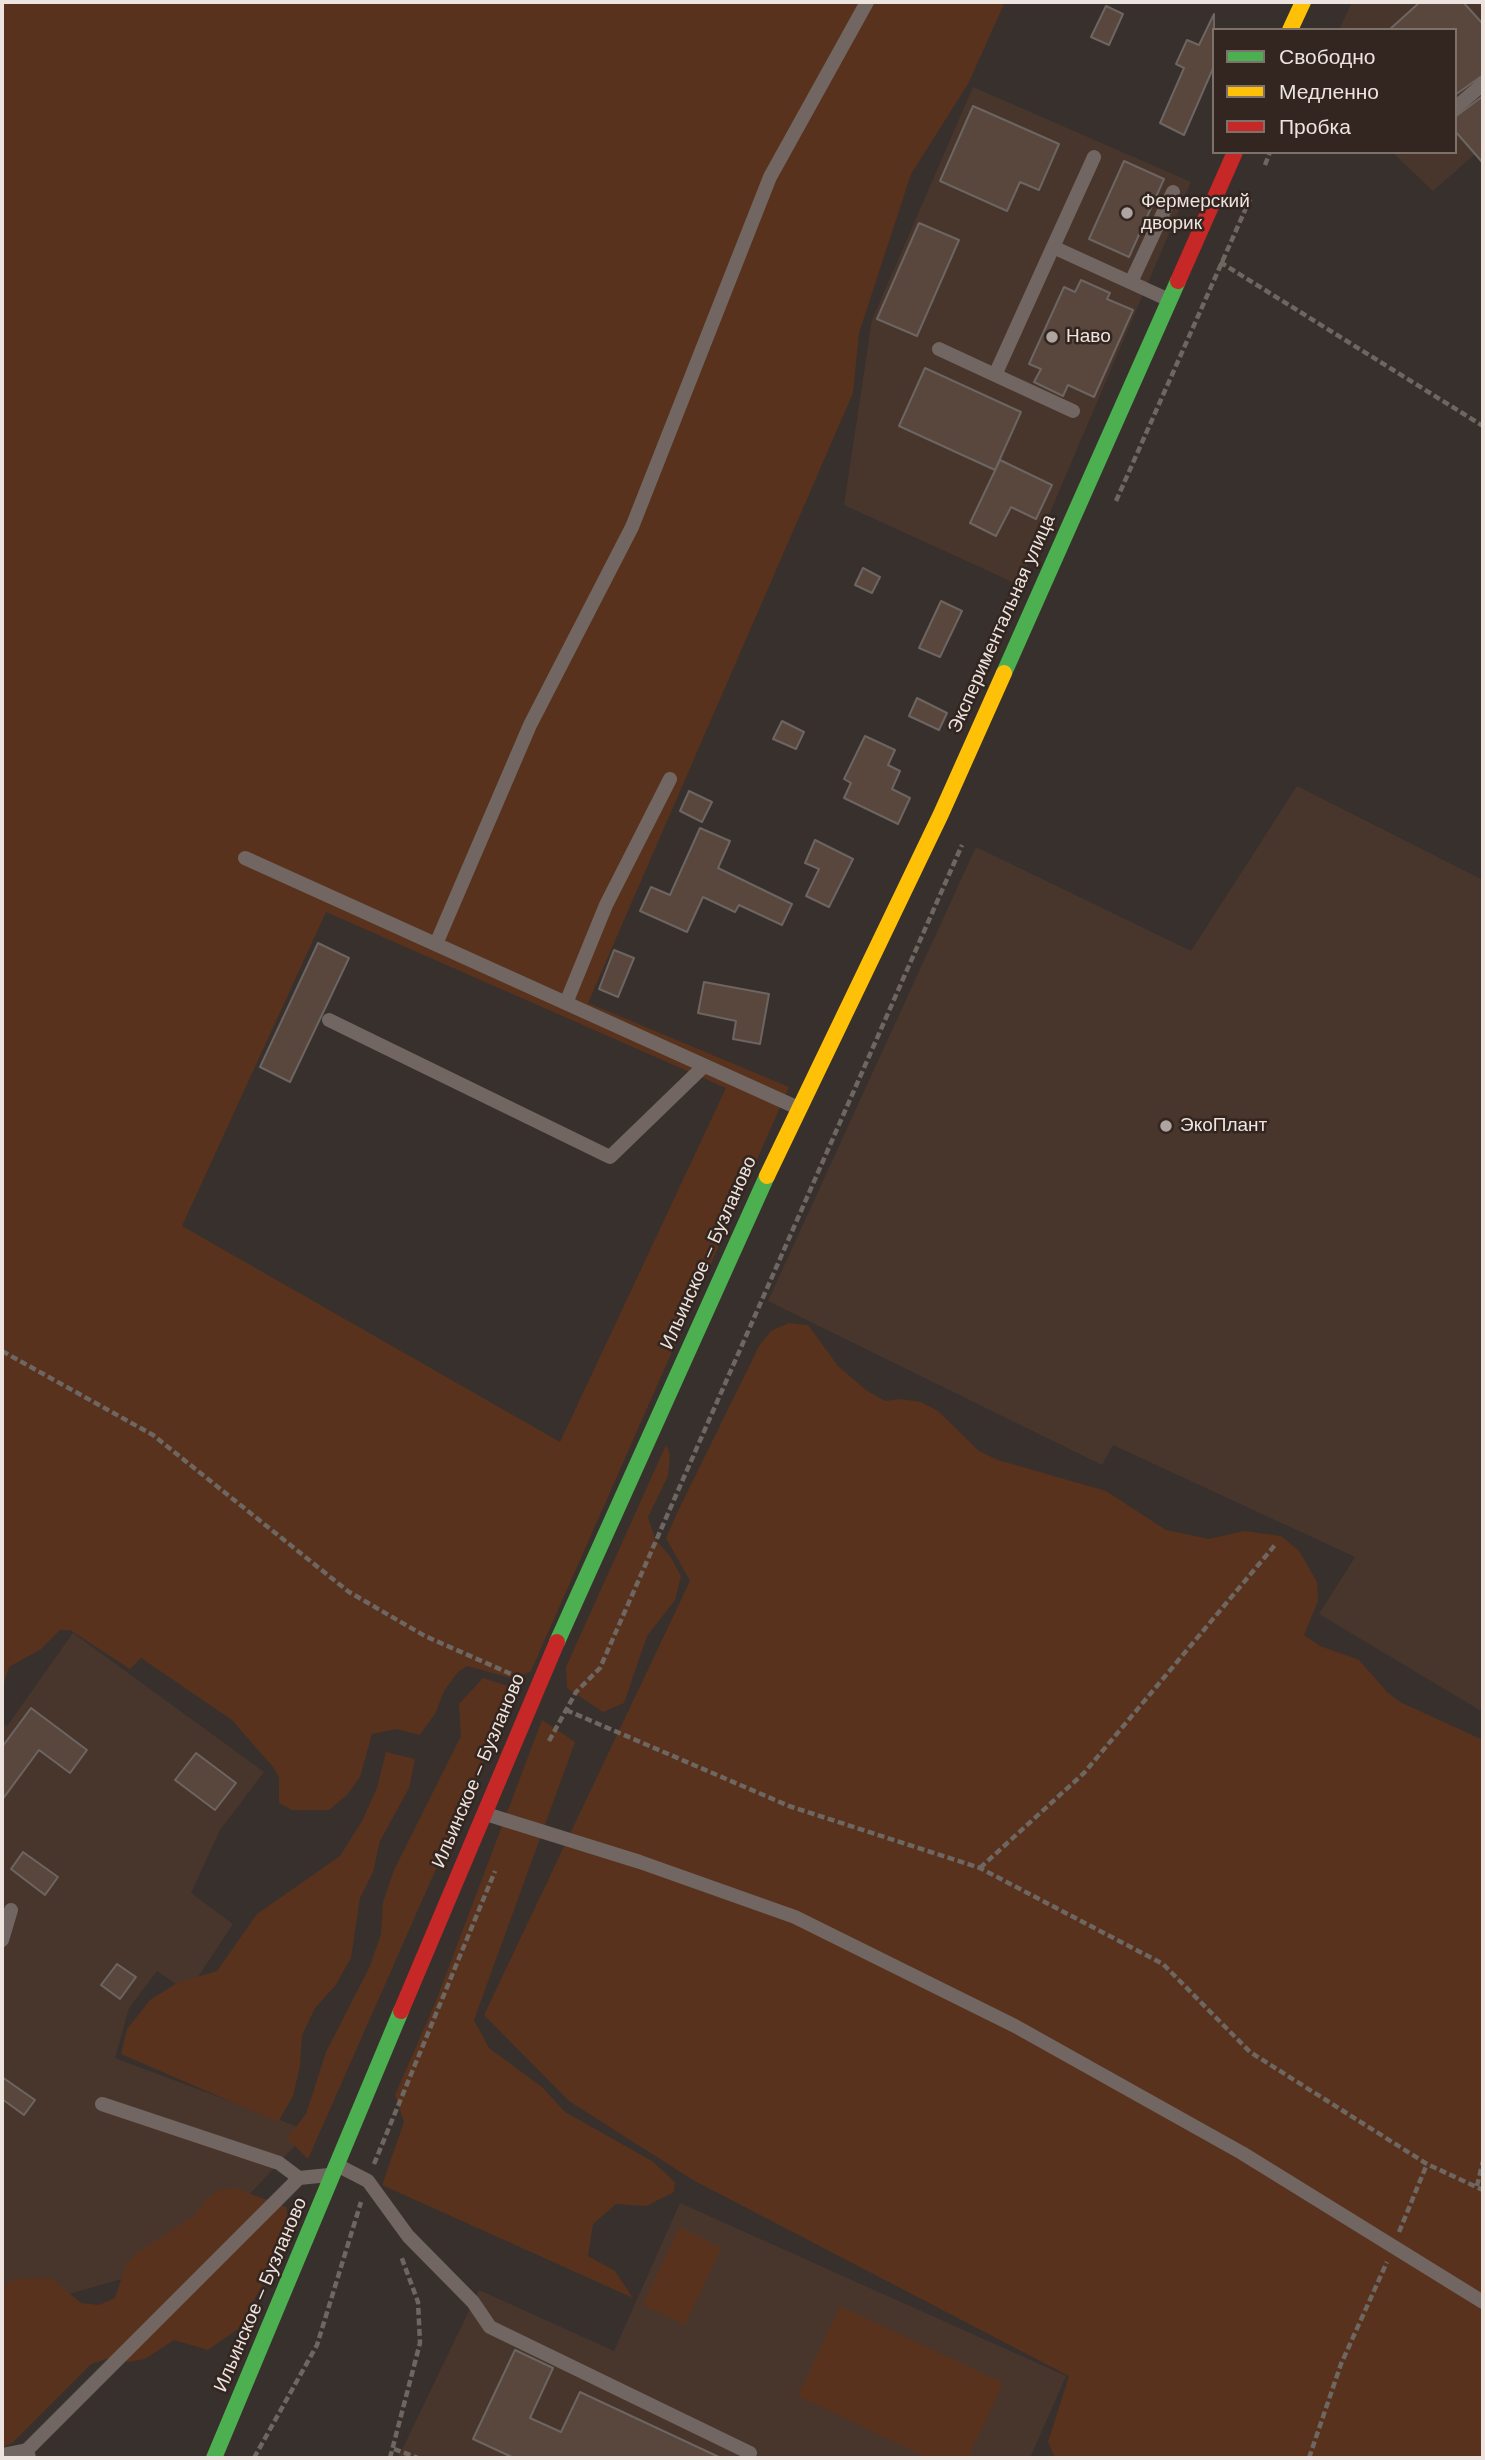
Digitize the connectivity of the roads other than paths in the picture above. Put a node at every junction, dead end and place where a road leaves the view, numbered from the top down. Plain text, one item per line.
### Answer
1 (867, 2) edge
2 (1303, 2) edge
3 (1291, 28) edge
4 (1483, 84) edge
5 (1457, 106) edge
6 (1234, 154) edge
7 (1094, 157) dead end
8 (1172, 192) dead end
9 (1053, 247) junction
10 (1131, 282) junction
11 (1169, 300) junction
12 (939, 349) dead end
13 (995, 375) junction
14 (1073, 411) dead end
15 (670, 779) dead end
16 (244, 858) dead end
17 (436, 944) junction
18 (566, 1003) junction
19 (329, 1020) dead end
20 (704, 1066) junction
21 (798, 1107) junction
22 (484, 1814) junction
23 (11, 1910) dead end
24 (2, 1940) edge
25 (102, 2104) dead end
26 (335, 2170) junction
27 (299, 2178) junction
28 (1483, 2302) edge
29 (28, 2454) edge
30 (2, 2455) edge
31 (214, 2458) edge
32 (748, 2458) edge

1 - 17 lane
2 - 3 street
4 - 5 lane
6 - 11 street, Экспериментальная улица
7 - 9 lane
8 - 10 lane
9 - 10 lane
9 - 13 lane
10 - 11 lane
11 - 21 street, Экспериментальная улица
12 - 13 lane
13 - 14 lane
15 - 18 lane
16 - 17 lane
17 - 18 lane
18 - 20 lane
19 - 20 lane
20 - 21 lane
21 - 22 street, Ильинское – Бузланово
22 - 26 street, Ильинское – Бузланово
22 - 28 lane
23 - 24 lane
25 - 27 lane
26 - 27 lane
26 - 31 street, Ильинское – Бузланово
26 - 32 lane
27 - 29 lane
29 - 30 lane

